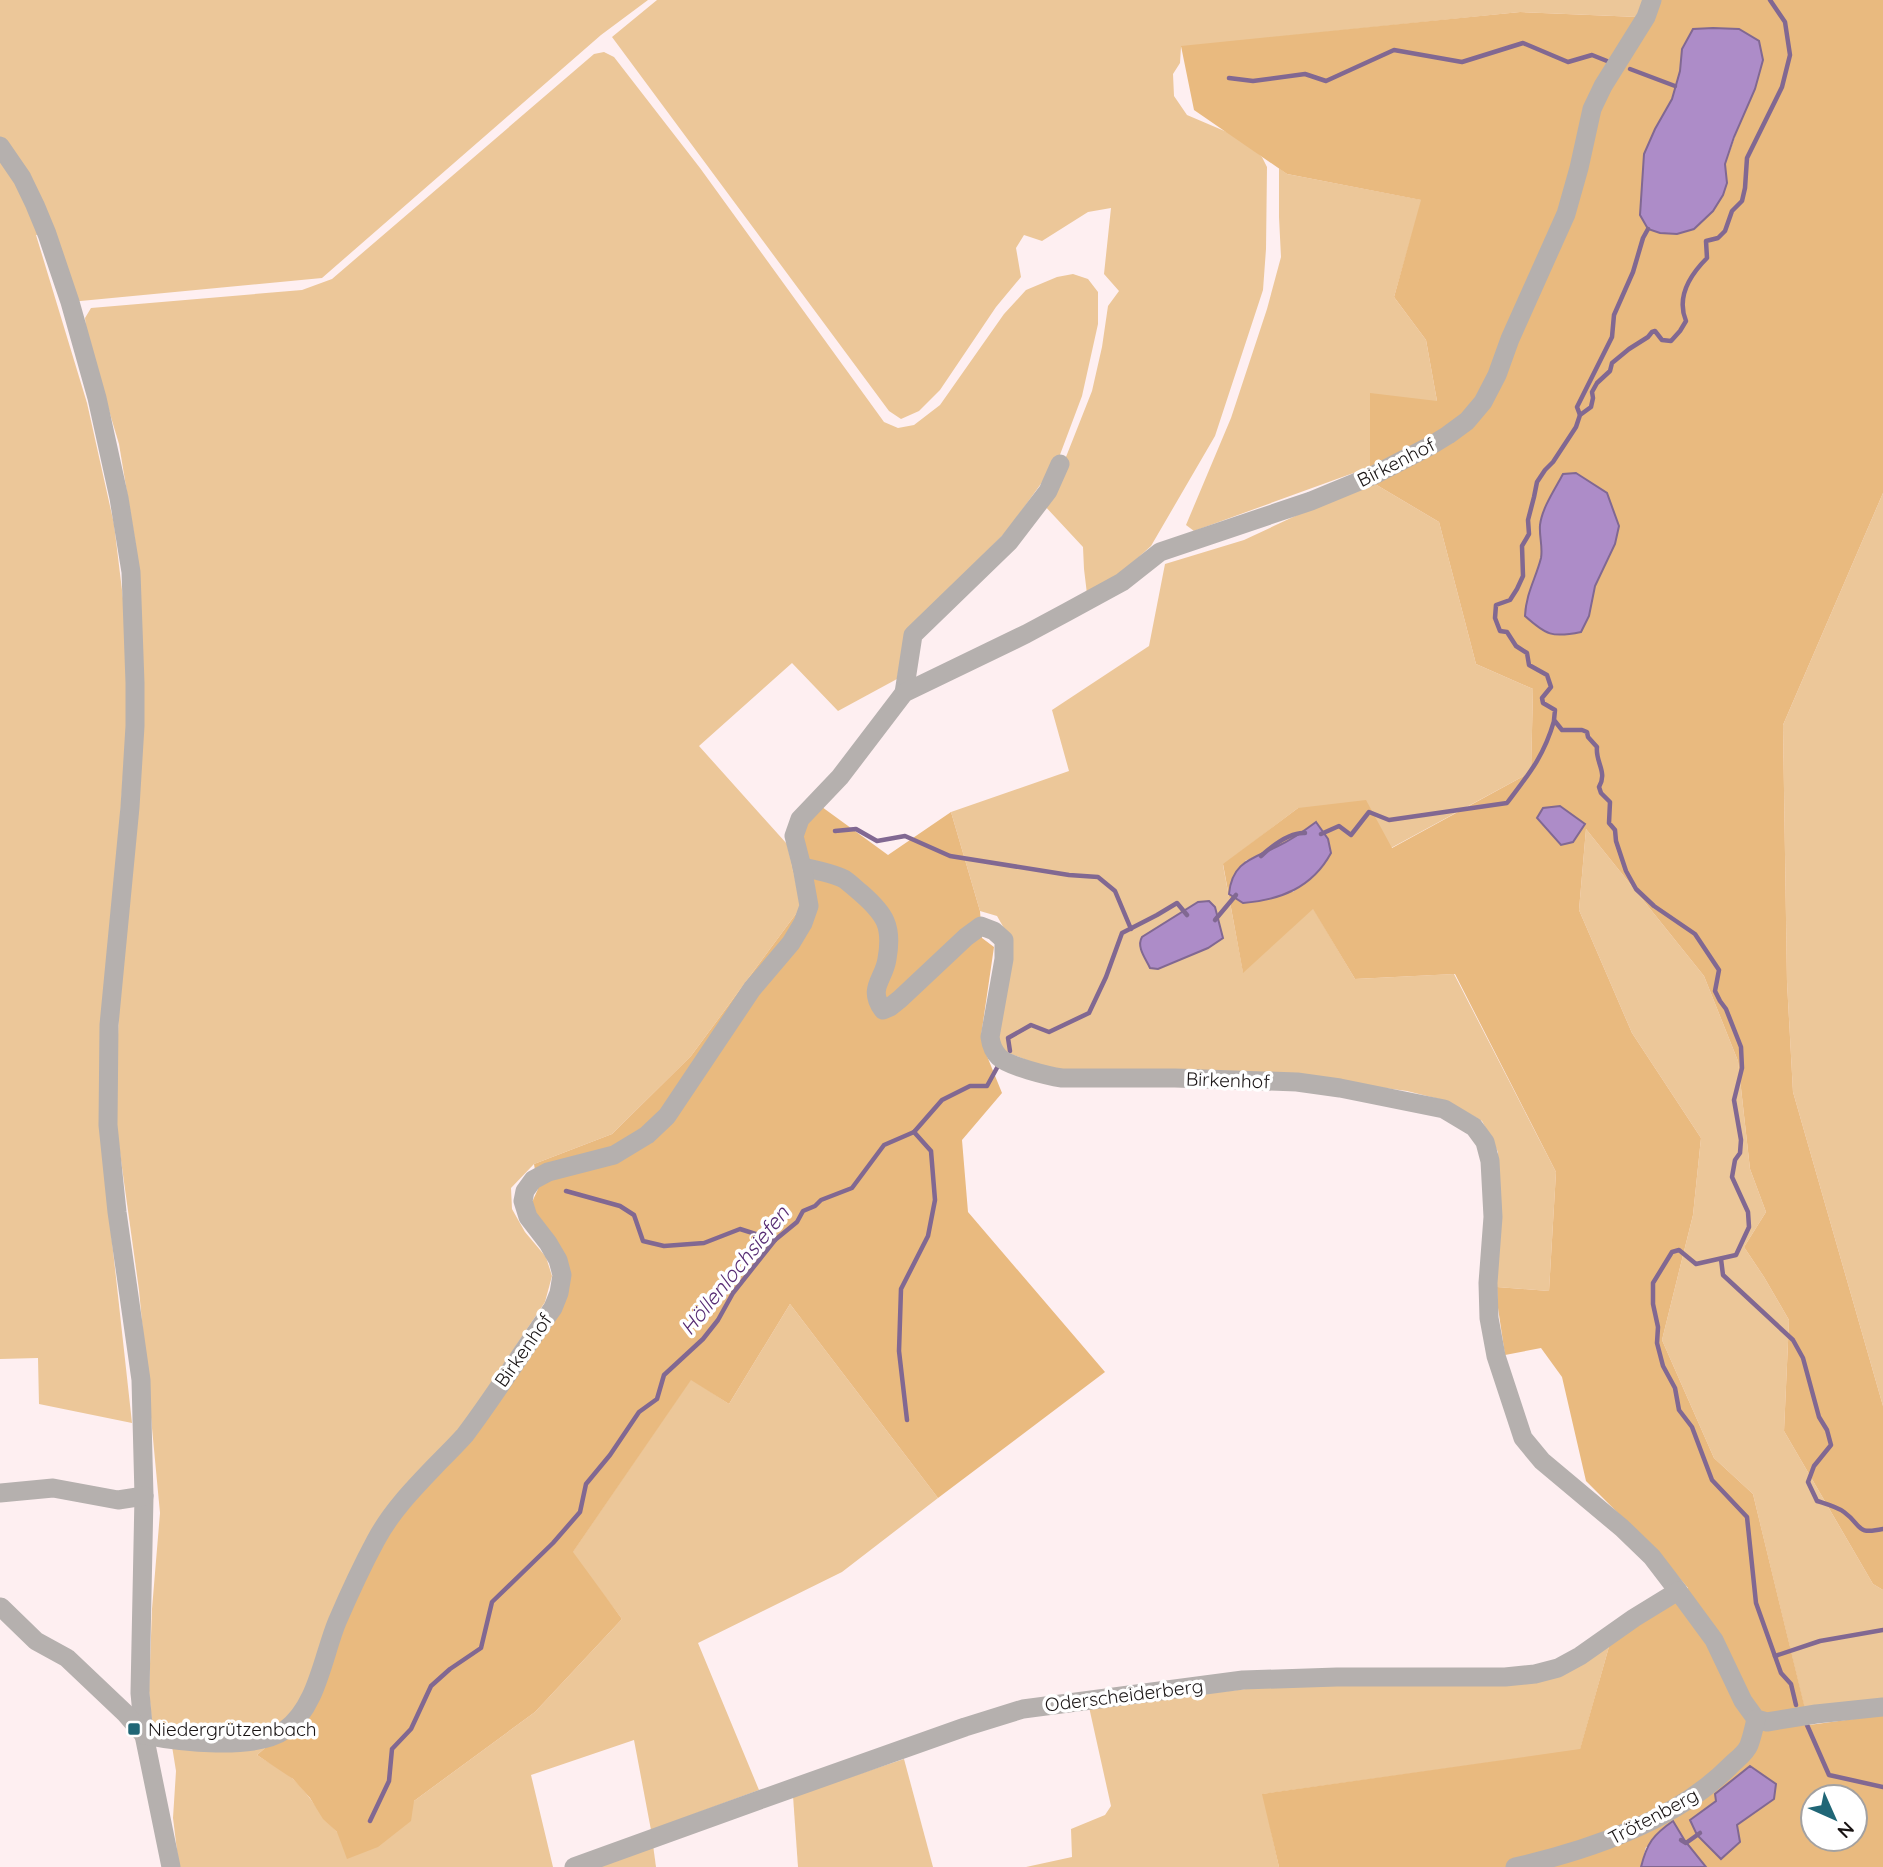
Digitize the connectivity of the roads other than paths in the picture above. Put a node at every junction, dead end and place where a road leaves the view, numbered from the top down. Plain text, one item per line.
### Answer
1 (1652, 0) edge
2 (0, 146) edge
3 (1060, 464) dead end
4 (904, 693) junction
5 (802, 867) junction
6 (0, 1493) edge
7 (144, 1496) junction
8 (1678, 1591) junction
9 (1, 1607) edge
10 (1883, 1707) edge
11 (1756, 1719) junction
12 (144, 1735) junction
13 (171, 1867) edge
14 (574, 1867) edge
15 (1515, 1867) edge

1 - 4 street, Birkenhof
2 - 7 street
3 - 4 street, Birkenhof
4 - 5 street, Birkenhof
5 - 8 street, Birkenhof
5 - 12 street, Birkenhof
6 - 7 street
7 - 12 street
8 - 11 street
8 - 14 street, Oderscheiderberg
9 - 12 street
10 - 11 street
11 - 15 street, Trötenberg
12 - 13 street

